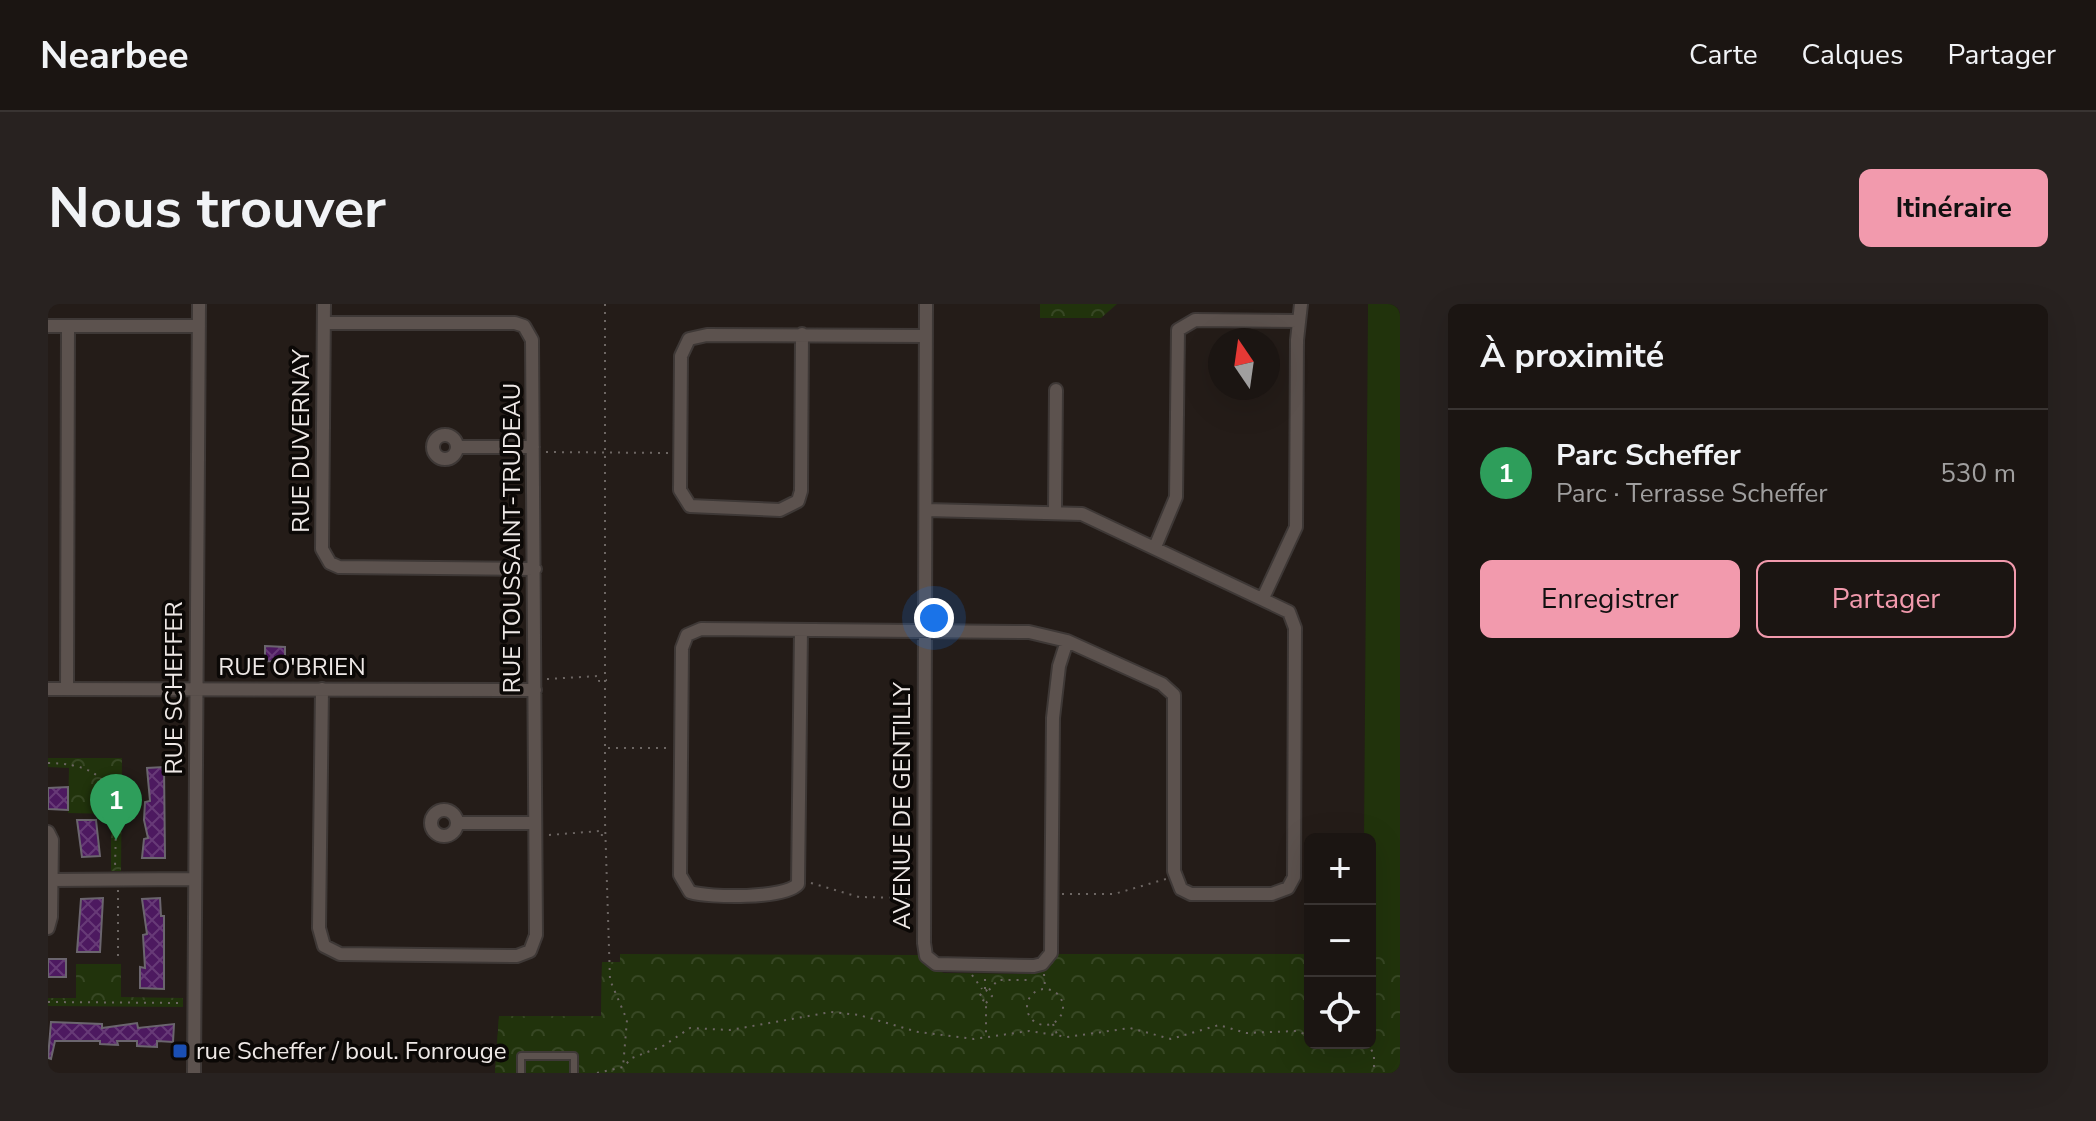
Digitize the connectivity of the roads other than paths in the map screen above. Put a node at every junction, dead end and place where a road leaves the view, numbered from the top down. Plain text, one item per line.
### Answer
1 (199, 304) edge
2 (324, 304) edge
3 (926, 304) edge
4 (1301, 304) edge
5 (1299, 321) junction
6 (324, 323) junction
7 (48, 326) edge
8 (68, 326) junction
9 (199, 326) junction
10 (802, 334) junction
11 (926, 336) junction
12 (1056, 390) dead end
13 (457, 447) dead end
14 (537, 450) junction
15 (926, 510) junction
16 (1055, 510) junction
17 (1155, 547) junction
18 (535, 569) junction
19 (1263, 598) junction
20 (801, 630) junction
21 (926, 631) junction
22 (1067, 641) junction
23 (538, 684) junction
24 (196, 688) junction
25 (48, 689) edge
26 (67, 689) junction
27 (322, 689) junction
28 (457, 823) dead end
29 (535, 823) junction
30 (48, 832) edge
31 (195, 879) junction
32 (51, 880) junction
33 (48, 928) edge
34 (194, 1073) edge
35 (521, 1073) edge
36 (574, 1073) edge

1 - 9 street, RUE SCHEFFER
2 - 6 street, RUE DUVERNAY
3 - 11 street, AVENUE DE GENTILLY
4 - 5 street
5 - 17 street
5 - 19 street
6 - 14 street, RUE TOUSSAINT-TRUDEAU
6 - 18 street, RUE DUVERNAY
7 - 8 street
8 - 9 street
8 - 26 street
9 - 24 street, RUE SCHEFFER
10 - 10 street
10 - 11 street
11 - 15 street, AVENUE DE GENTILLY
12 - 16 street
13 - 14 street
14 - 18 street, RUE TOUSSAINT-TRUDEAU
15 - 16 street
15 - 21 street, AVENUE DE GENTILLY
16 - 17 street
17 - 19 street
18 - 23 street, RUE TOUSSAINT-TRUDEAU
19 - 22 street
20 - 20 street
20 - 21 street
21 - 22 street
21 - 22 street, AVENUE DE GENTILLY
23 - 27 street, RUE O'BRIEN
23 - 29 street, RUE TOUSSAINT-TRUDEAU
24 - 26 street, RUE O'BRIEN
24 - 27 street, RUE O'BRIEN
24 - 31 street, RUE SCHEFFER
25 - 26 street, RUE O'BRIEN
27 - 29 street, RUE TOUSSAINT-TRUDEAU
28 - 29 street
30 - 32 street
31 - 32 street
31 - 34 street, RUE SCHEFFER
32 - 33 street
35 - 36 lane

